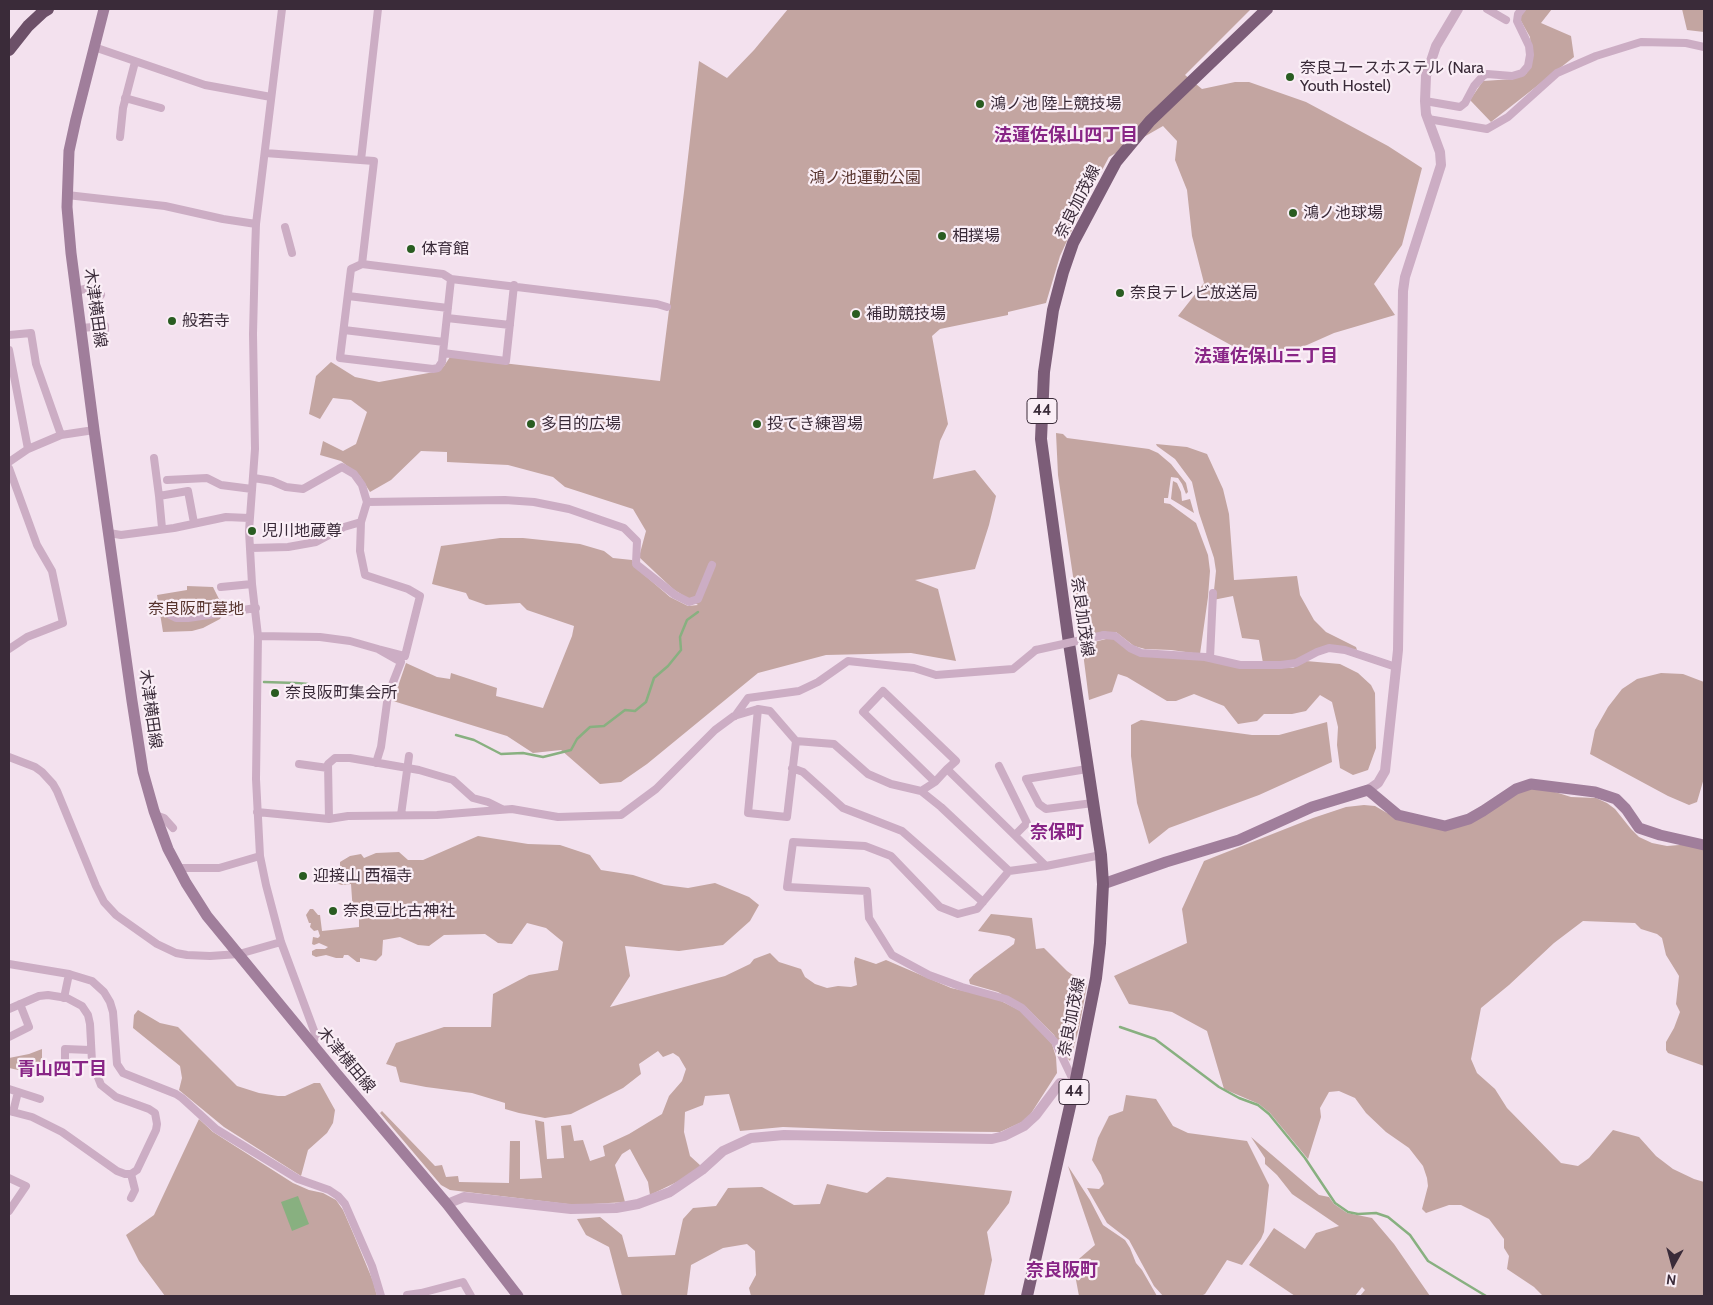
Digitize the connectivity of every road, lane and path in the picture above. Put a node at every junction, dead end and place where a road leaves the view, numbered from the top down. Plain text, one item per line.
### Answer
1 (48, 9) edge
2 (104, 9) edge
3 (282, 9) edge
4 (378, 9) edge
5 (1266, 9) edge
6 (1458, 9) edge
7 (1486, 9) edge
8 (1522, 9) edge
9 (1506, 20) dead end
10 (1704, 47) edge
11 (94, 48) junction
12 (9, 50) edge
13 (135, 62) junction
14 (125, 98) junction
15 (271, 98) junction
16 (1425, 101) junction
17 (161, 108) dead end
18 (1428, 120) junction
19 (120, 137) dead end
20 (265, 153) junction
21 (362, 160) junction
22 (67, 195) junction
23 (256, 224) junction
24 (286, 227) dead end
25 (292, 253) dead end
26 (362, 264) junction
27 (451, 279) junction
28 (514, 285) junction
29 (76, 291) junction
30 (101, 295) dead end
31 (348, 296) junction
32 (667, 307) dead end
33 (448, 308) junction
34 (447, 318) junction
35 (510, 325) junction
36 (81, 328) junction
37 (344, 330) junction
38 (105, 334) dead end
39 (9, 335) edge
40 (444, 342) junction
41 (9, 350) edge
42 (443, 353) junction
43 (94, 430) junction
44 (61, 435) junction
45 (28, 449) junction
46 (154, 458) dead end
47 (9, 462) edge
48 (9, 468) edge
49 (254, 478) junction
50 (167, 480) dead end
51 (252, 489) junction
52 (159, 496) junction
53 (367, 502) junction
54 (250, 518) junction
55 (361, 522) junction
56 (194, 523) junction
57 (162, 528) junction
58 (109, 533) junction
59 (250, 548) junction
60 (712, 565) dead end
61 (252, 584) junction
62 (222, 587) dead end
63 (1213, 593) dead end
64 (256, 608) junction
65 (170, 615) dead end
66 (258, 636) junction
67 (9, 649) edge
68 (378, 649) junction
69 (1210, 658) junction
70 (1396, 667) junction
71 (758, 709) junction
72 (734, 716) junction
73 (796, 741) junction
74 (409, 756) dead end
75 (9, 757) edge
76 (376, 763) junction
77 (299, 764) dead end
78 (999, 766) dead end
79 (328, 768) junction
80 (407, 768) junction
81 (792, 768) junction
82 (947, 769) junction
83 (1087, 769) junction
84 (935, 782) junction
85 (1368, 790) junction
86 (921, 791) junction
87 (1093, 803) junction
88 (504, 810) junction
89 (257, 812) junction
90 (155, 815) junction
91 (401, 815) junction
92 (329, 819) junction
93 (173, 828) dead end
94 (1015, 835) junction
95 (1704, 845) edge
96 (1101, 855) junction
97 (260, 856) junction
98 (1046, 866) junction
99 (178, 868) junction
100 (1009, 871) junction
101 (1103, 884) junction
102 (983, 902) junction
103 (281, 942) junction
104 (239, 954) junction
105 (9, 964) edge
106 (69, 974) junction
107 (64, 998) junction
108 (20, 1004) junction
109 (9, 1009) edge
110 (9, 1037) edge
111 (312, 1044) junction
112 (90, 1050) junction
113 (65, 1059) dead end
114 (1075, 1084) junction
115 (9, 1089) edge
116 (18, 1092) junction
117 (40, 1099) dead end
118 (11, 1111) edge
119 (131, 1174) junction
120 (9, 1178) edge
121 (130, 1198) dead end
122 (447, 1204) junction
123 (9, 1211) edge
124 (381, 1296) edge
125 (407, 1296) edge
126 (471, 1296) edge
127 (518, 1296) edge
128 (1027, 1296) edge

1 - 12 highway
2 - 11 main road, 木津横田線
3 - 15 street
4 - 21 street
5 - 83 main road, 奈良加茂線 / 44
6 - 16 street
7 - 9 street
8 - 16 street
10 - 18 street
11 - 13 street
11 - 22 main road, 木津横田線
13 - 14 street
13 - 15 street
14 - 17 street
14 - 19 street
15 - 20 street
16 - 18 street
18 - 70 street
20 - 21 street
20 - 23 street
21 - 26 street
22 - 23 street
22 - 29 main road, 木津横田線
23 - 49 street
24 - 25 street
26 - 27 street
26 - 31 street
27 - 28 street
27 - 33 street
28 - 32 street
28 - 35 street
29 - 30 street
29 - 36 main road, 木津横田線
31 - 33 street
31 - 37 street
33 - 34 street
34 - 35 street
34 - 40 street
35 - 42 street
36 - 38 street
36 - 43 main road, 木津横田線
37 - 40 street
37 - 42 street
39 - 44 street
40 - 42 street
41 - 45 street
43 - 44 street
43 - 58 main road, 木津横田線
44 - 45 street
45 - 47 street
46 - 52 street
48 - 67 street
49 - 51 street
49 - 53 street
50 - 51 street
51 - 54 street
52 - 56 street
52 - 57 street
53 - 55 street
53 - 60 street
54 - 56 street
54 - 59 street
55 - 59 street
55 - 68 street
56 - 57 street
57 - 58 street
58 - 90 main road, 木津横田線
59 - 61 street
61 - 62 street
61 - 64 street
63 - 69 street
64 - 65 street
64 - 66 street
66 - 68 street
66 - 89 street
68 - 76 street
69 - 70 street
69 - 72 street, bridge
70 - 85 street
71 - 72 street
71 - 73 street
71 - 81 street
72 - 88 street
73 - 81 street
73 - 86 street
74 - 80 street
75 - 104 street
76 - 79 street
76 - 80 street
77 - 79 street
78 - 94 street
79 - 92 street
80 - 88 street
80 - 91 street
81 - 102 street
82 - 84 street
82 - 84 street
82 - 94 street
83 - 87 main road, 奈良加茂線 / 44
83 - 87 street
84 - 86 street
85 - 95 main road
85 - 101 main road
86 - 100 street
87 - 96 main road, 奈良加茂線 / 44
88 - 91 street
89 - 92 street
89 - 97 street
90 - 93 street
90 - 99 main road, 木津横田線
91 - 92 street
94 - 98 street
96 - 98 street
96 - 101 main road, 奈良加茂線 / 44
97 - 99 street
97 - 103 street
98 - 100 street
99 - 104 main road, 木津横田線
100 - 102 street
101 - 114 main road, 奈良加茂線 / 44
102 - 114 street
103 - 104 street
103 - 111 street
104 - 111 main road, 木津横田線
105 - 106 street
106 - 107 street
106 - 124 street
107 - 108 street
107 - 112 street
108 - 109 street
108 - 110 street
111 - 122 main road, 木津横田線
112 - 113 street
112 - 119 street
114 - 122 street
114 - 128 main road, 奈良加茂線 / 44
115 - 116 street
116 - 117 street
116 - 118 street
118 - 119 street
119 - 121 street
120 - 123 street
122 - 127 main road, 木津横田線
125 - 126 street

